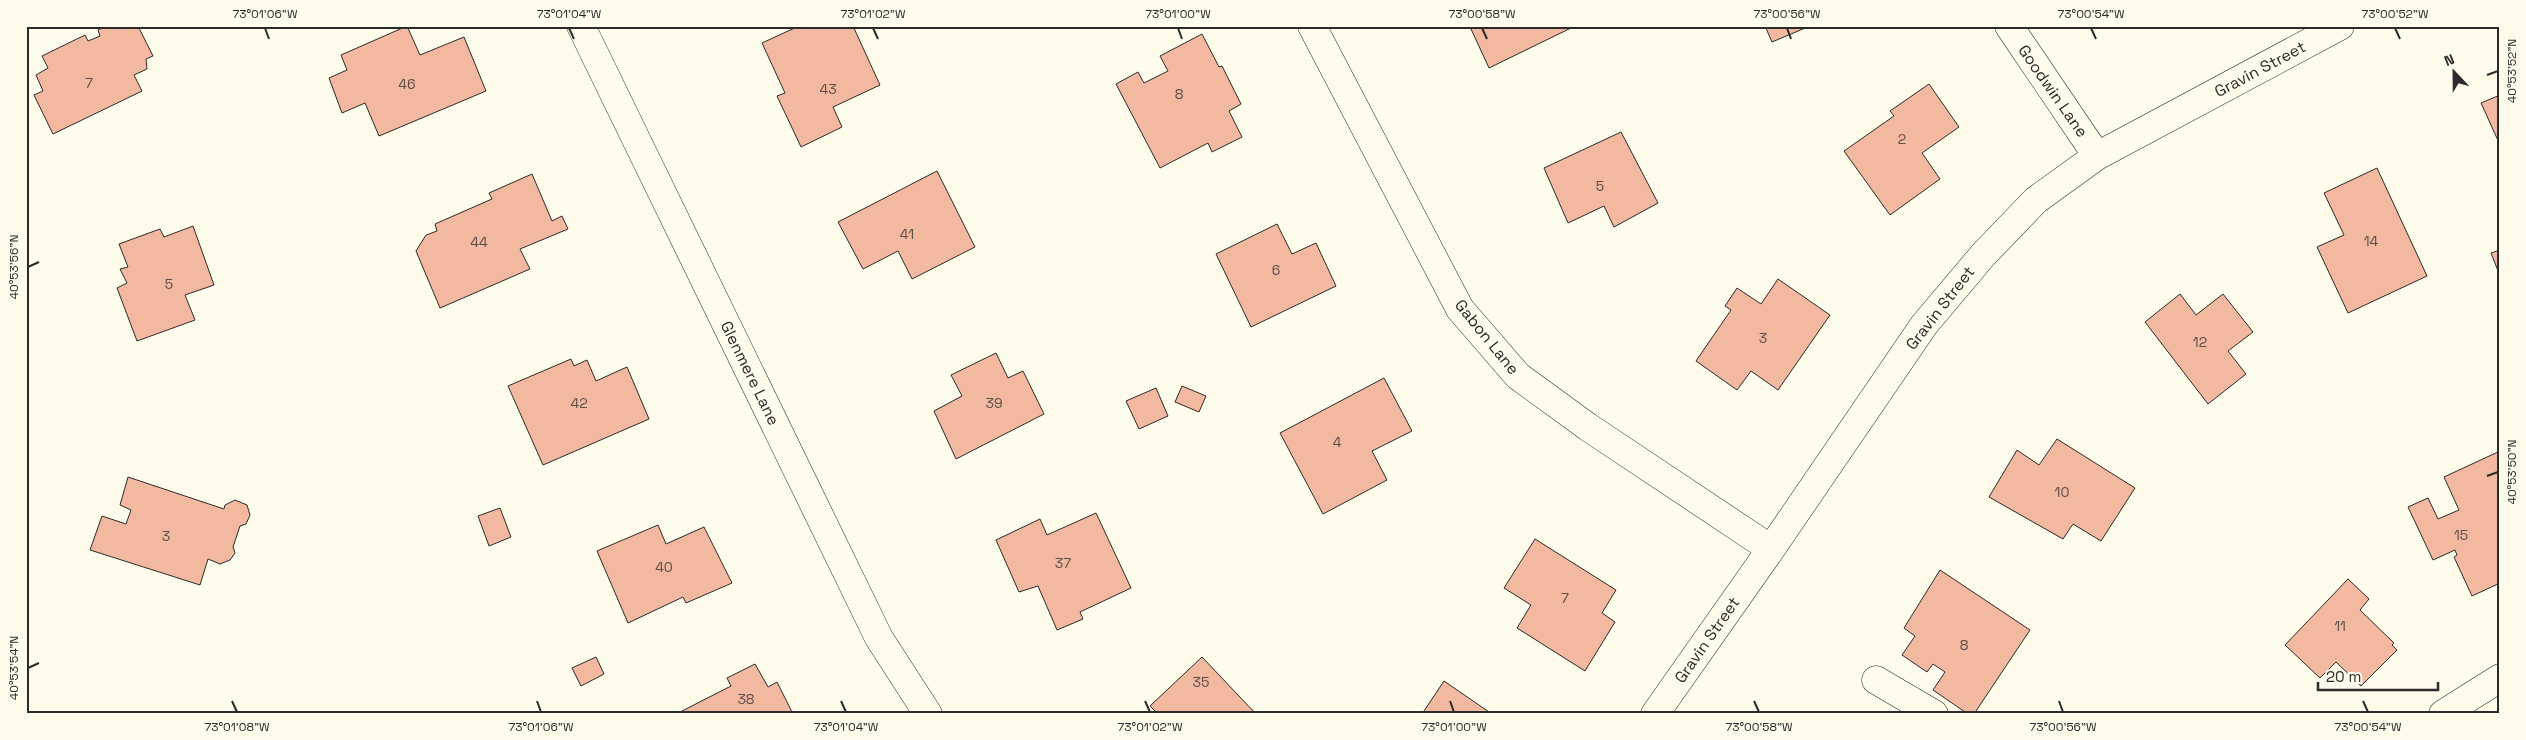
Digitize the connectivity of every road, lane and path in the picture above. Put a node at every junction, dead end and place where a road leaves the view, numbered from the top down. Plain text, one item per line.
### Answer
1 (581, 26) edge
2 (1312, 26) edge
3 (2009, 26) edge
4 (2340, 26) edge
5 (2097, 156) junction
6 (1771, 549) junction
7 (2500, 678) edge
8 (1876, 680) dead end
9 (928, 714) edge
10 (1655, 714) edge
11 (1934, 714) edge
12 (2443, 714) edge

1 - 9 street, Glenmere Lane
2 - 6 street, Gabon Lane
3 - 5 street, Goodwin Lane
4 - 5 street, Gravin Street
5 - 6 street, Gravin Street
6 - 10 street, Gravin Street
7 - 12 street
8 - 11 street

